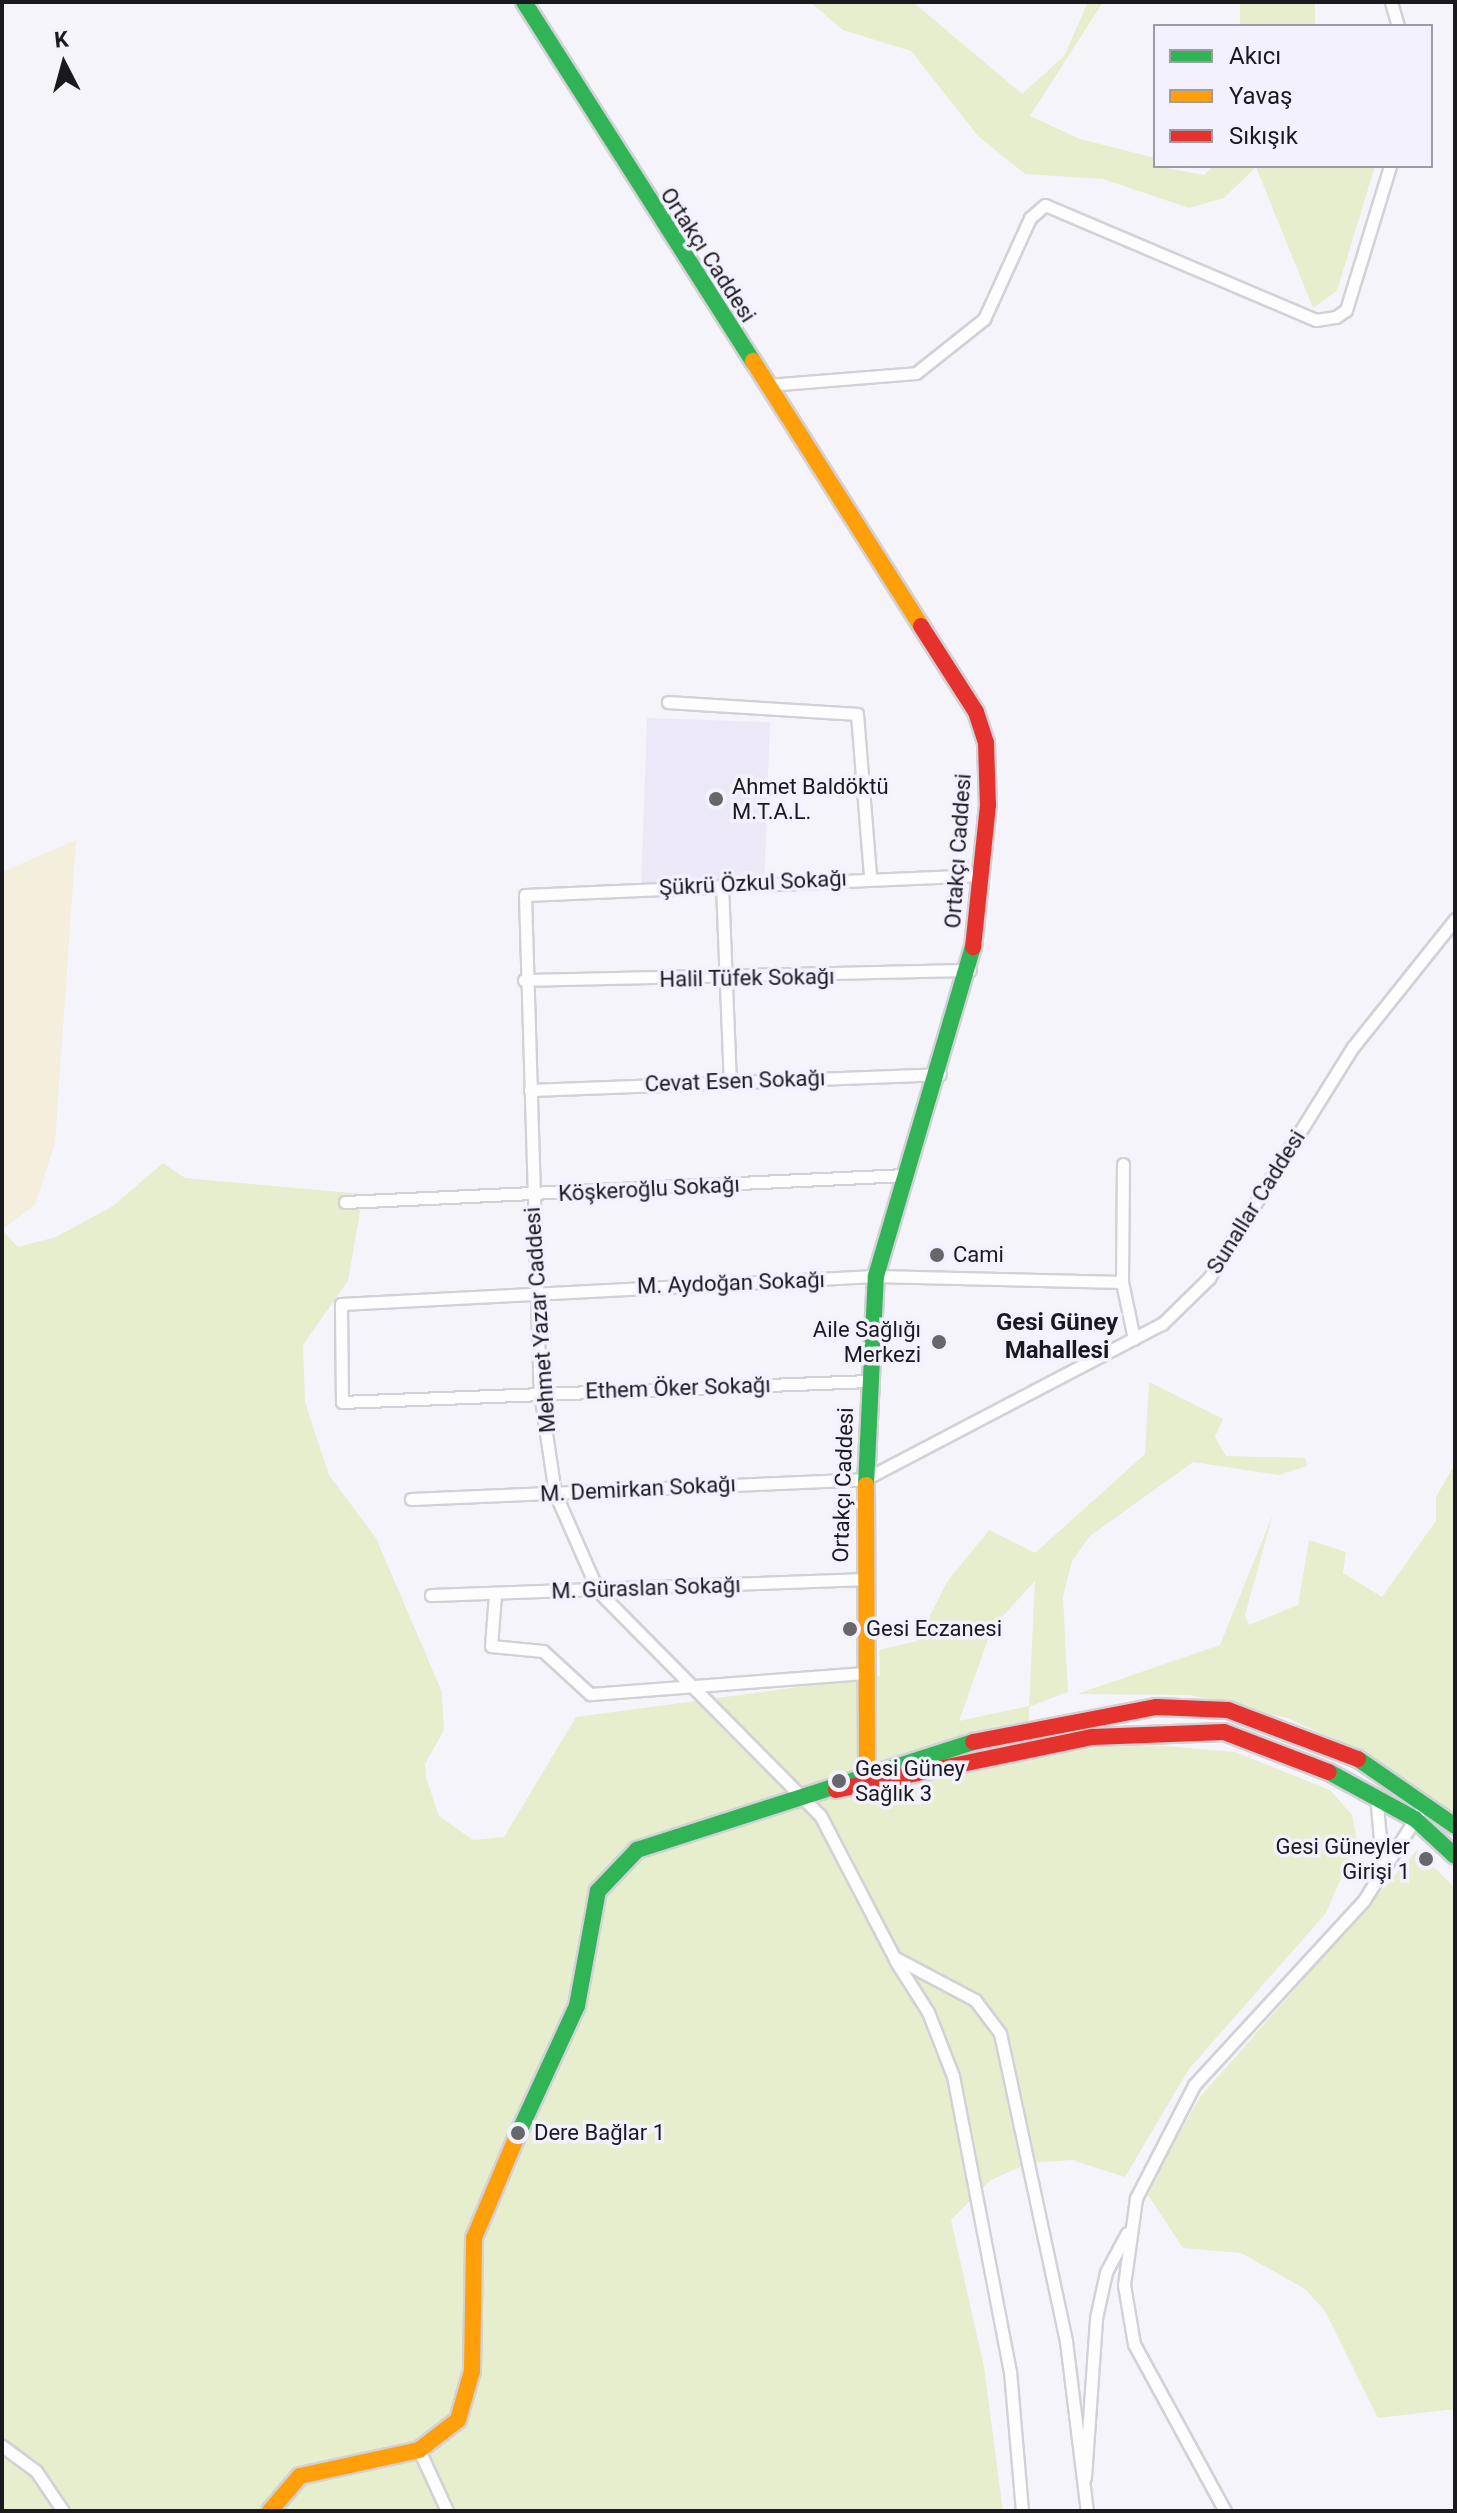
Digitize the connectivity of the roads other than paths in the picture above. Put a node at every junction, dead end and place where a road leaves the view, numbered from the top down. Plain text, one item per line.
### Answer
1 (524, 2) edge
2 (1391, 2) edge
3 (1397, 24) edge
4 (1389, 168) edge
5 (768, 385) junction
6 (668, 702) dead end
7 (982, 875) junction
8 (870, 877) junction
9 (722, 885) junction
10 (525, 895) joint
11 (1455, 919) edge
12 (970, 970) junction
13 (524, 980) junction
14 (725, 981) junction
15 (940, 1074) junction
16 (730, 1081) junction
17 (530, 1090) junction
18 (1123, 1164) dead end
19 (906, 1175) junction
20 (532, 1196) junction
21 (345, 1202) dead end
22 (876, 1276) junction
23 (1122, 1282) junction
24 (535, 1291) junction
25 (1134, 1339) junction
26 (869, 1381) junction
27 (540, 1393) junction
28 (342, 1402) joint
29 (865, 1479) junction
30 (555, 1493) junction
31 (411, 1499) dead end
32 (861, 1579) junction
33 (598, 1591) junction
34 (495, 1594) junction
35 (431, 1595) dead end
36 (865, 1673) junction
37 (700, 1687) junction
38 (867, 1774) junction
39 (803, 1793) junction
40 (1376, 1795) junction
41 (1428, 1801) junction
42 (1415, 1819) junction
43 (1455, 1826) edge
44 (1455, 1856) edge
45 (1382, 1861) junction
46 (894, 1957) junction
47 (1133, 2222) junction
48 (2, 2446) edge
49 (419, 2450) junction
50 (1083, 2490) junction
51 (63, 2511) edge
52 (270, 2511) edge
53 (447, 2511) edge
54 (1022, 2511) edge
55 (1087, 2511) edge
56 (1225, 2511) edge

1 - 5 street, Ortakçı Caddesi
2 - 3 street
4 - 5 street
5 - 7 street, Ortakçı Caddesi
6 - 8 street
7 - 8 street, Şükrü Özkul Sokağı
7 - 12 street, Ortakçı Caddesi
8 - 9 street, Şükrü Özkul Sokağı
9 - 10 street, Şükrü Özkul Sokağı
9 - 14 street
10 - 13 street, Mehmet Yazar Caddesi
11 - 25 street, Sunallar Caddesi
12 - 14 street, Halil Tüfek Sokağı
12 - 15 street, Ortakçı Caddesi
13 - 14 street, Halil Tüfek Sokağı
13 - 17 street, Mehmet Yazar Caddesi
14 - 16 street
15 - 16 street, Cevat Esen Sokağı
15 - 19 street, Ortakçı Caddesi
16 - 17 street, Cevat Esen Sokağı
17 - 20 street, Mehmet Yazar Caddesi
18 - 23 street
19 - 20 street, Köşkeroğlu Sokağı
19 - 22 street, Ortakçı Caddesi
20 - 21 street, Köşkeroğlu Sokağı
20 - 24 street, Mehmet Yazar Caddesi
22 - 23 street, M. Aydoğan Sokağı
22 - 24 street, M. Aydoğan Sokağı
22 - 26 street, Ortakçı Caddesi
23 - 25 street
24 - 27 street, Mehmet Yazar Caddesi
24 - 28 street, M. Aydoğan Sokağı
25 - 29 street, Sunallar Caddesi
26 - 27 street, Ethem Öker Sokağı
26 - 29 street, Ortakçı Caddesi
27 - 28 street, Ethem Öker Sokağı
27 - 30 street, Mehmet Yazar Caddesi
29 - 30 street, M. Demirkan Sokağı
29 - 32 street, Ortakçı Caddesi
30 - 31 street, M. Demirkan Sokağı
30 - 33 street, Mehmet Yazar Caddesi
32 - 33 street, M. Güraslan Sokağı
32 - 36 street, Ortakçı Caddesi
33 - 34 street, M. Güraslan Sokağı
33 - 37 street, Mehmet Yazar Caddesi
34 - 35 street, M. Güraslan Sokağı
34 - 37 street
36 - 37 street
36 - 38 street, Ortakçı Caddesi
37 - 39 street, Mehmet Yazar Caddesi
38 - 39 street
38 - 41 street
39 - 40 street
39 - 46 street, Mehmet Yazar Caddesi
39 - 49 street
40 - 42 street
40 - 45 street
41 - 42 street
41 - 43 street
42 - 44 street
42 - 45 street
45 - 47 street
46 - 50 street
46 - 54 street, Mehmet Yazar Caddesi
47 - 50 street
47 - 56 street
48 - 51 street
49 - 52 street
49 - 53 street
50 - 55 street

